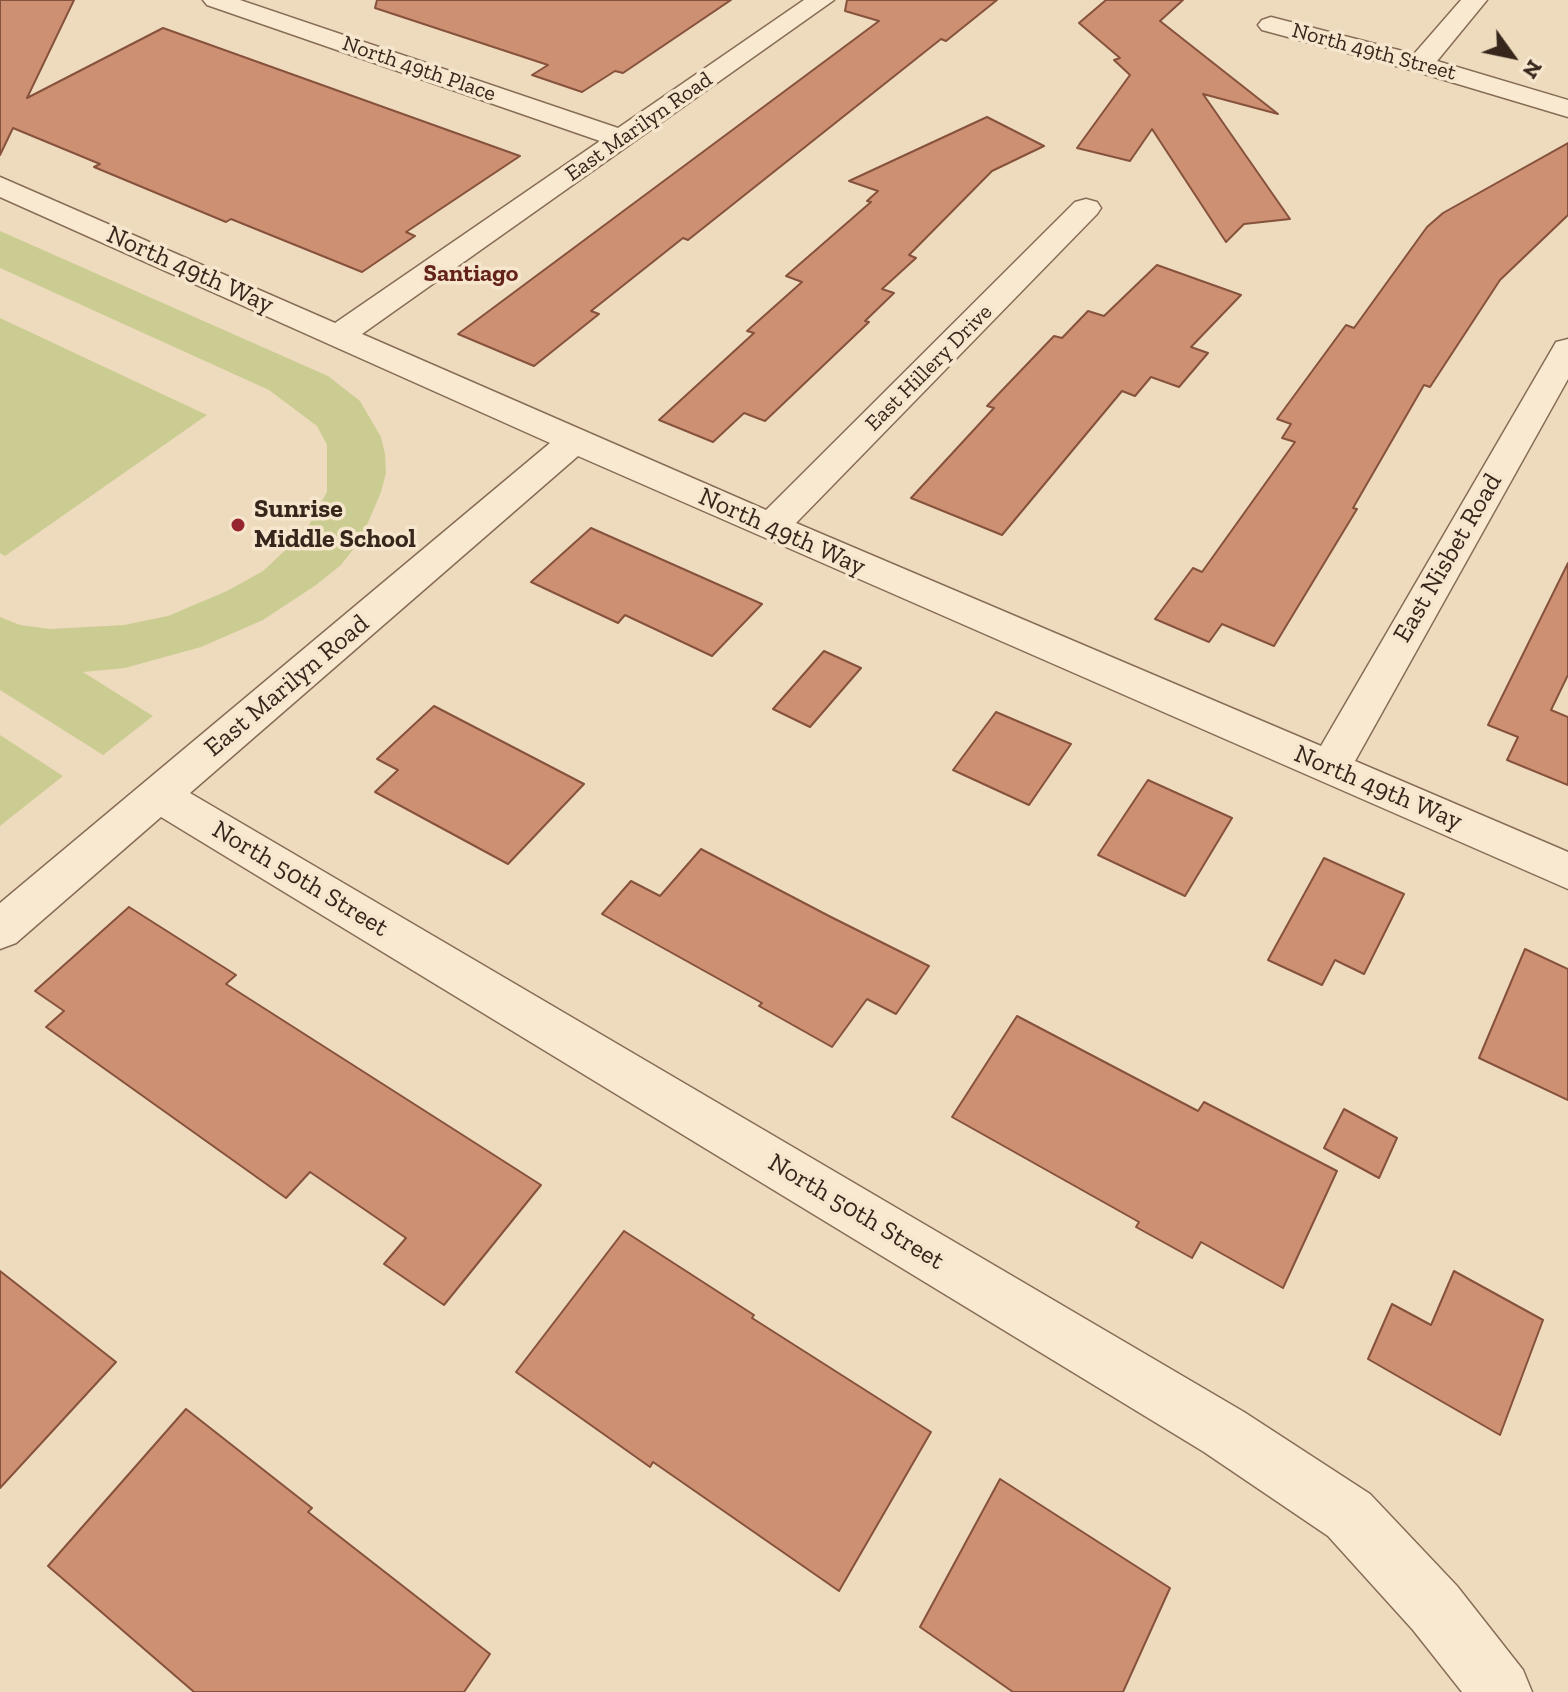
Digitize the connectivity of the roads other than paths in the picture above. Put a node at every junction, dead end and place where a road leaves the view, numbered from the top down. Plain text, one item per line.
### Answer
1 (216, 0) edge
2 (821, 0) edge
3 (1474, 0) edge
4 (1271, 25) dead end
5 (1420, 64) junction
6 (1568, 109) edge
7 (622, 139) junction
8 (0, 186) edge
9 (1086, 208) dead end
10 (338, 336) junction
11 (1568, 349) edge
12 (574, 441) junction
13 (771, 527) junction
14 (1330, 768) junction
15 (159, 795) junction
16 (1568, 871) edge
17 (0, 930) edge
18 (1501, 1692) edge

1 - 7 street, North 49th Place
2 - 7 street, East Marilyn Road
3 - 5 street
4 - 5 street, North 49th Street
5 - 6 street, North 49th Street
7 - 10 street, East Marilyn Road
8 - 10 street, North 49th Way
9 - 13 street, East Hillery Drive
10 - 12 street, North 49th Way
11 - 14 street, East Nisbet Road
12 - 13 street, North 49th Way
12 - 15 street, East Marilyn Road
13 - 14 street, North 49th Way
14 - 16 street, North 49th Way
15 - 17 street, East Marilyn Road
15 - 18 street, North 50th Street

